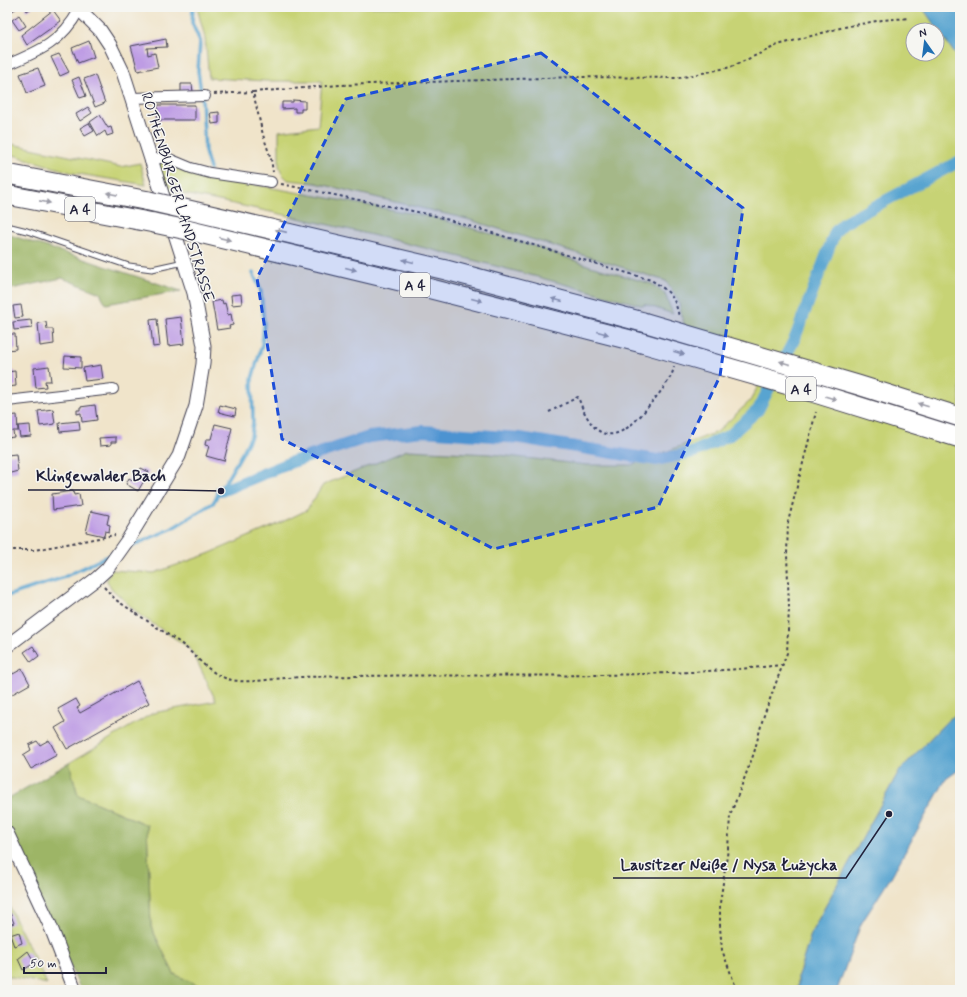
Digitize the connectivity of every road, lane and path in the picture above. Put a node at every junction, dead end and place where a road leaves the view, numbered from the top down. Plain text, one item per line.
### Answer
1 (78, 8) edge
2 (909, 18) dead end
3 (7, 65) edge
4 (253, 92) junction
5 (205, 96) joint
6 (131, 98) junction
7 (150, 161) junction
8 (7, 174) edge
9 (271, 182) joint
10 (7, 195) edge
11 (7, 226) edge
12 (184, 262) junction
13 (113, 389) dead end
14 (7, 402) edge
15 (816, 412) dead end
16 (960, 417) edge
17 (960, 438) edge
18 (131, 535) junction
19 (7, 550) edge
20 (96, 579) junction
21 (7, 646) edge
22 (782, 665) junction
23 (7, 832) edge
24 (75, 990) edge
25 (737, 990) edge

1 - 3 street
1 - 6 street, ROTHENBURGER LANDSTRASSE
2 - 4 path
4 - 5 path
4 - 9 path
5 - 6 street
6 - 7 street, ROTHENBURGER LANDSTRASSE
7 - 9 street
7 - 12 street, ROTHENBURGER LANDSTRASSE
16 -> 8 highway, A 4, bridge
10 -> 17 highway, A 4, bridge
11 - 12 lane
12 - 18 street, ROTHENBURGER LANDSTRASSE
13 - 14 street
15 - 22 path
18 - 19 path
18 - 20 street, ROTHENBURGER LANDSTRASSE
20 - 21 street
20 - 22 path
22 - 25 path
23 - 24 street

